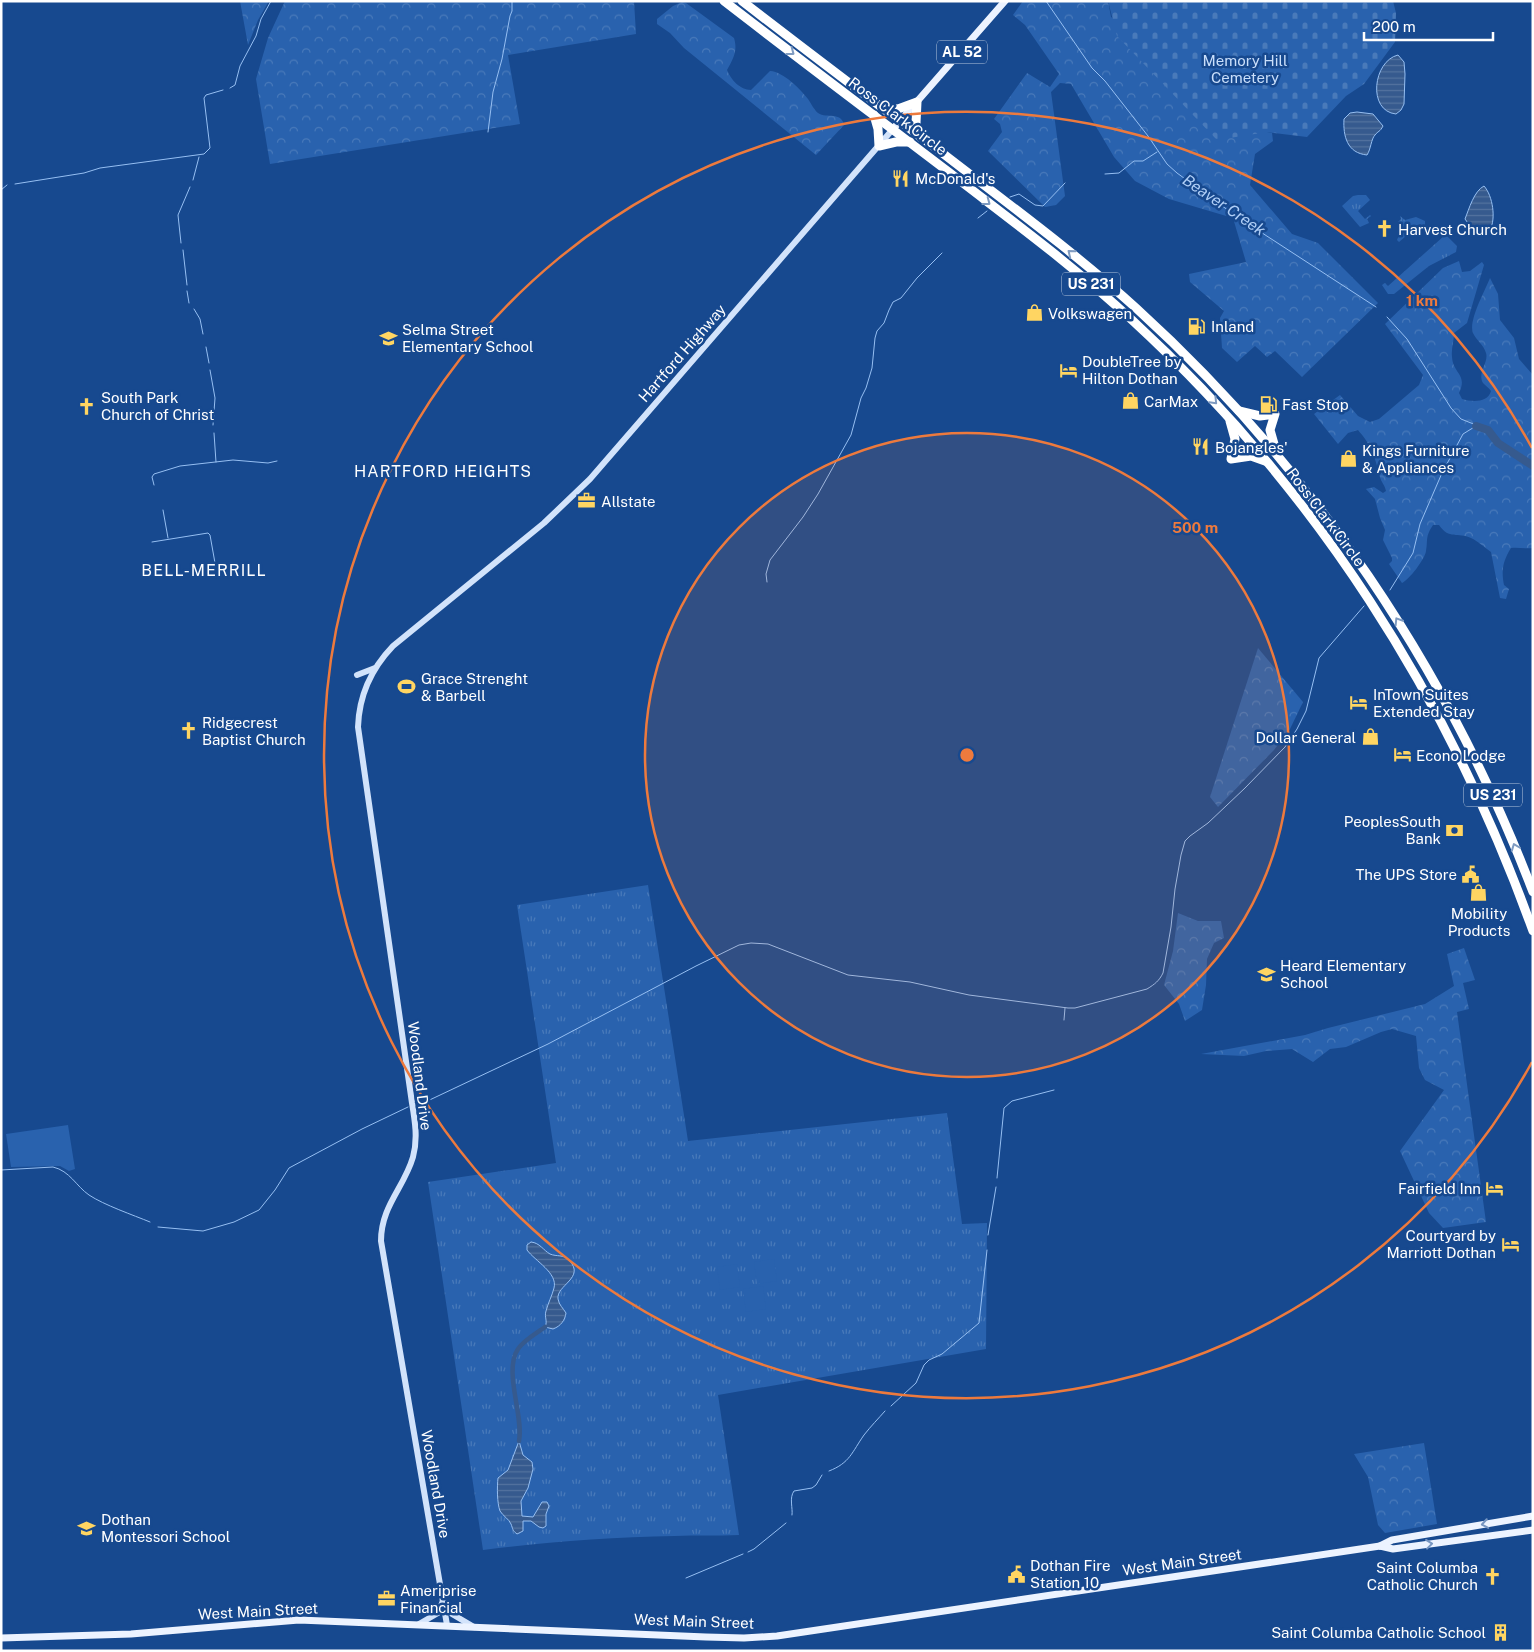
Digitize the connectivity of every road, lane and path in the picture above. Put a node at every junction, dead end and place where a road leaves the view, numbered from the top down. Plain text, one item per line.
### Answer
1 (724, 1) edge
2 (742, 1) edge
3 (1005, 1) edge
4 (751, 4) edge
5 (737, 11) junction
6 (772, 24) junction
7 (766, 33) junction
8 (917, 102) junction
9 (881, 107) junction
10 (874, 115) junction
11 (900, 122) junction
12 (893, 130) junction
13 (920, 137) junction
14 (910, 142) junction
15 (879, 146) junction
16 (974, 178) junction
17 (968, 186) junction
18 (1086, 265) junction
19 (1079, 274) junction
20 (1160, 331) junction
21 (1153, 339) junction
22 (1238, 411) junction
23 (1229, 417) junction
24 (1278, 456) junction
25 (1268, 462) junction
26 (1392, 635) junction
27 (1412, 643) junction
28 (1405, 657) junction
29 (1424, 662) junction
30 (375, 668) junction
31 (357, 675) dead end
32 (360, 700) joint
33 (1533, 892) edge
34 (1533, 931) edge
35 (1533, 1516) edge
36 (1533, 1530) edge
37 (1380, 1546) junction
38 (443, 1600) junction
39 (419, 1624) junction
40 (447, 1626) junction
41 (474, 1627) junction
42 (1, 1638) edge

1 - 5 highway, Ross Clark Circle / US 231
2 - 4 highway, Ross Clark Circle / US 231
3 - 8 main road, Hartford Highway / AL 52
4 - 5 highway
4 - 6 highway, Ross Clark Circle / US 231
5 - 7 highway, Ross Clark Circle / US 231
6 - 7 highway
6 - 9 highway, Ross Clark Circle / US 231
7 -> 10 highway, Ross Clark Circle / US 231
8 - 9 highway
8 - 11 main road, Hartford Highway / AL 52
8 - 13 highway
9 - 11 highway, Ross Clark Circle / US 231
10 - 12 highway, Ross Clark Circle / US 231
10 - 15 highway
11 - 12 main road, Hartford Highway / AL 52
11 - 13 highway, Ross Clark Circle / US 231
12 - 14 highway, Ross Clark Circle / US 231
12 - 15 main road, Hartford Highway / AL 52
13 - 16 highway, Ross Clark Circle / US 231
14 - 15 highway
14 - 17 highway, Ross Clark Circle / US 231
15 - 30 main road, Hartford Highway / AL 52
16 - 17 highway
18 -> 16 highway, Ross Clark Circle / US 231
17 -> 19 highway, Ross Clark Circle / US 231
18 - 19 highway
18 - 20 highway, Ross Clark Circle / US 231
19 - 21 highway, Ross Clark Circle / US 231
20 - 21 highway
20 - 22 highway, Ross Clark Circle / US 231
21 -> 23 highway, Ross Clark Circle / US 231
22 - 24 highway, Ross Clark Circle / US 231
22 - 24 highway
23 - 25 highway, Ross Clark Circle / US 231
23 - 25 highway
27 -> 24 highway, Ross Clark Circle / US 231
25 - 26 highway, Ross Clark Circle / US 231
26 - 27 highway
26 - 28 highway, Ross Clark Circle / US 231
27 - 29 highway, Ross Clark Circle / US 231
28 - 29 highway
28 - 34 highway, Ross Clark Circle / US 231
33 -> 29 highway, Ross Clark Circle / US 231
30 - 31 main road
30 - 32 main road, Hartford Highway / AL 52
32 - 38 main road, Woodland Drive / AL 52
35 -> 37 main road, West Main Street
37 -> 36 main road, West Main Street
37 - 41 main road, West Main Street
38 - 39 main road
38 - 40 main road, Woodland Drive / AL 52
38 - 41 main road
39 - 40 main road, West Main Street
39 - 42 main road, West Main Street
40 - 41 main road, West Main Street

